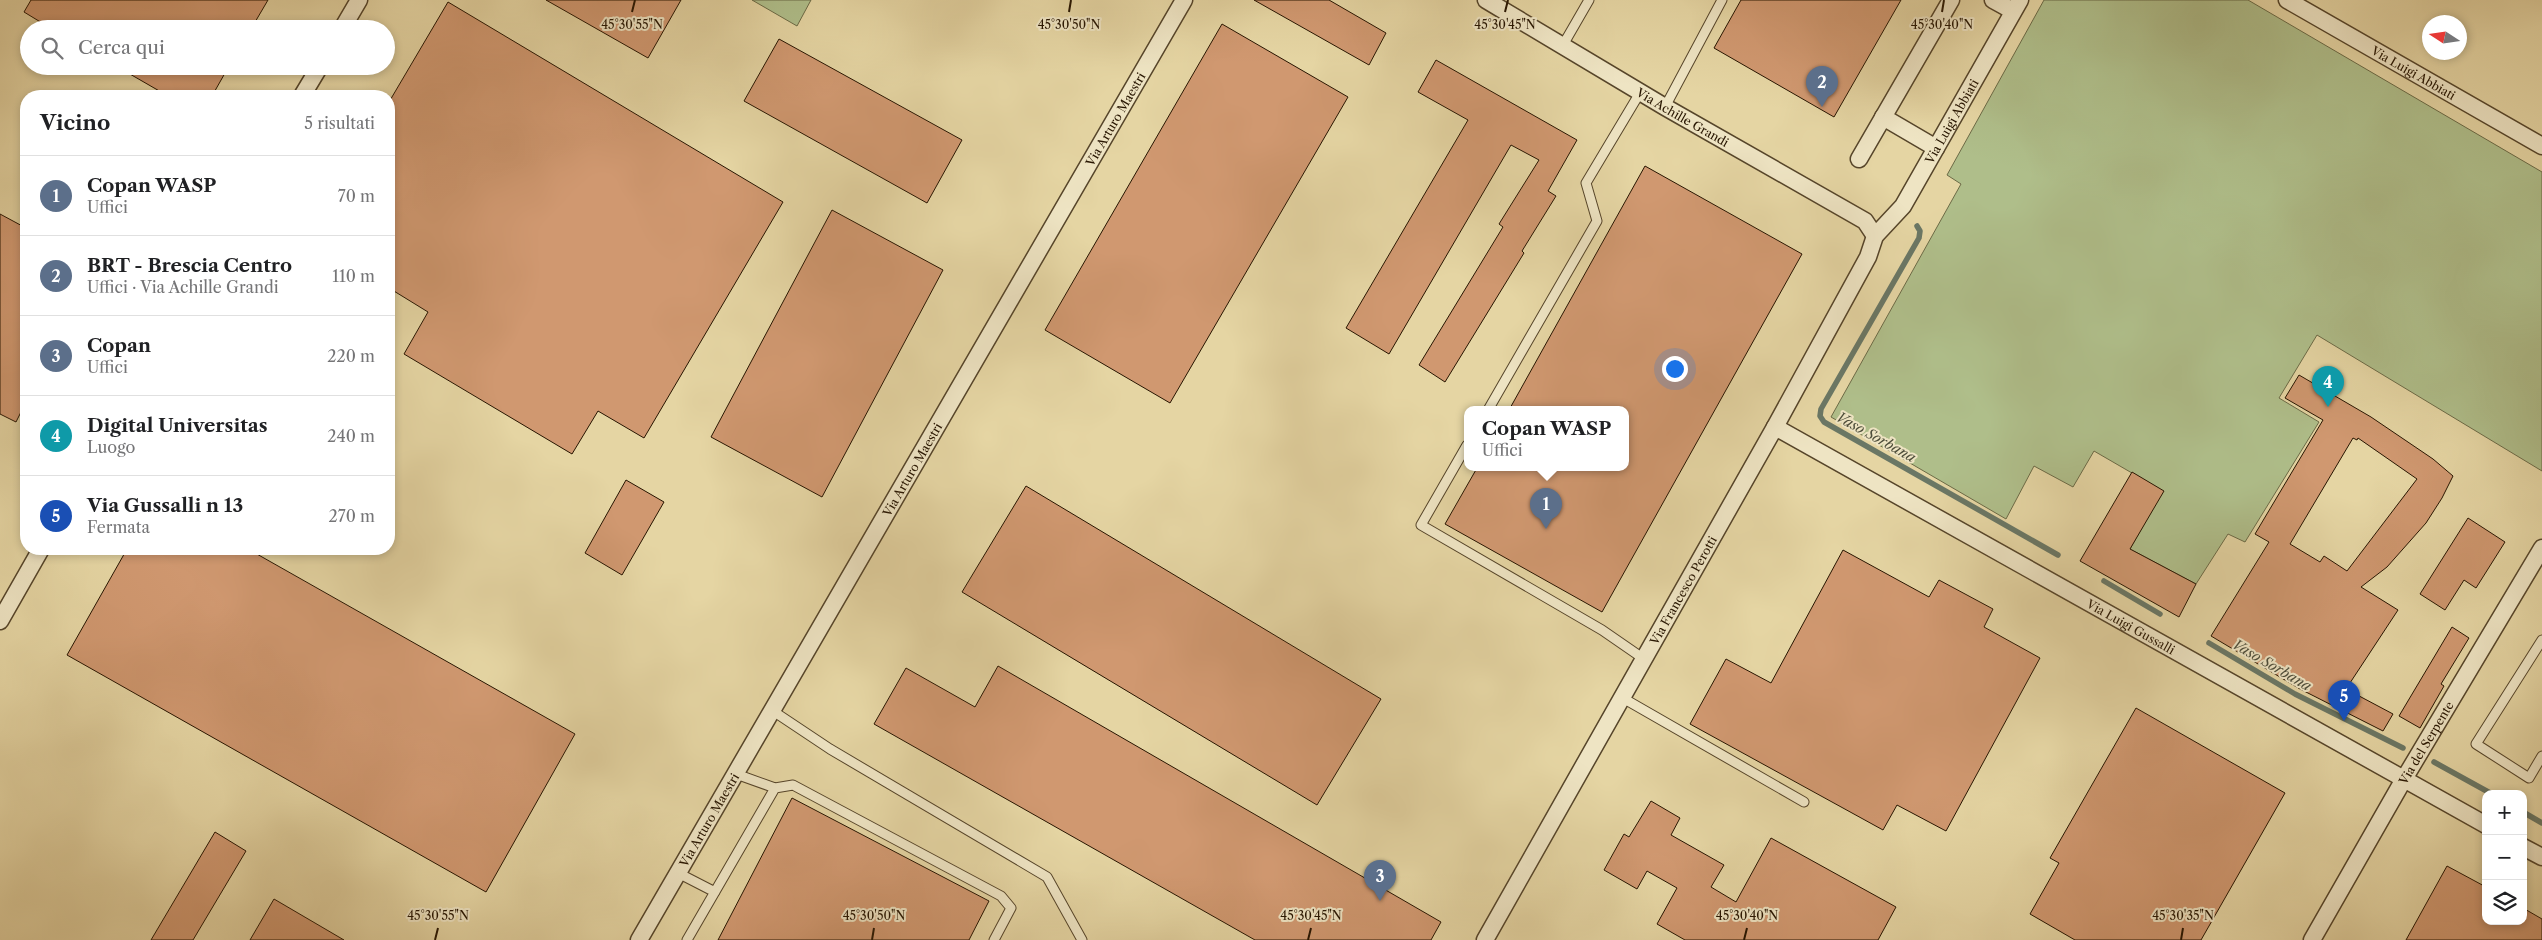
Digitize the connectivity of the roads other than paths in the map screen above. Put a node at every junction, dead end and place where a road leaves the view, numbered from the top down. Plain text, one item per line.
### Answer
1 (359, 0) edge
2 (1184, 0) edge
3 (1486, 0) edge
4 (1589, 0) edge
5 (1722, 0) edge
6 (1951, 0) edge
7 (1993, 0) edge
8 (2287, 0) edge
9 (2016, 6) edge
10 (347, 20) edge
11 (1563, 45) junction
12 (315, 75) edge
13 (306, 90) edge
14 (1641, 90) junction
15 (1666, 107) junction
16 (1883, 117) junction
17 (2542, 146) edge
18 (1936, 148) junction
19 (1859, 158) dead end
20 (1875, 236) junction
21 (1490, 406) edge
22 (1775, 427) junction
23 (1464, 450) edge
24 (2542, 548) edge
25 (38, 555) edge
26 (0, 621) edge
27 (2542, 640) edge
28 (1644, 659) junction
29 (1621, 697) junction
30 (773, 710) junction
31 (2542, 756) edge
32 (736, 774) junction
33 (2404, 779) junction
34 (775, 788) junction
35 (1804, 802) dead end
36 (2482, 823) edge
37 (2527, 848) edge
38 (2542, 857) edge
39 (678, 873) junction
40 (715, 892) junction
41 (644, 938) edge
42 (687, 940) edge
43 (994, 940) edge
44 (1082, 940) edge
45 (1485, 940) edge
46 (2312, 940) edge

1 - 10 street
2 - 30 street, Via Arturo Maestri
3 - 11 street, Via Achille Grandi
4 - 11 lane
5 - 15 lane
6 - 16 street
7 - 9 street
8 - 17 street, Via Luigi Abbiati
9 - 18 street, Via Luigi Abbiati
11 - 14 street, Via Achille Grandi
12 - 13 street
14 - 15 street, Via Achille Grandi
14 - 21 lane
15 - 20 street, Via Achille Grandi
16 - 18 street
16 - 19 street
18 - 20 street, Via Luigi Abbiati
20 - 22 street, Via Francesco Perotti
22 - 28 street, Via Francesco Perotti
22 - 33 street, Via Luigi Gussalli
23 - 28 lane
24 - 33 street, Via del Serpente
25 - 26 street
27 - 31 lane
28 - 29 street, Via Francesco Perotti
29 - 35 lane
29 - 45 street, Via Francesco Perotti
30 - 32 street, Via Arturo Maestri
30 - 44 lane
32 - 34 lane
32 - 39 street, Via Arturo Maestri
33 - 36 street, Via Luigi Gussalli
33 - 46 street, Via del Serpente
34 - 40 lane
34 - 43 lane
37 - 38 street
39 - 40 lane
39 - 41 street, Via Arturo Maestri
40 - 42 lane

